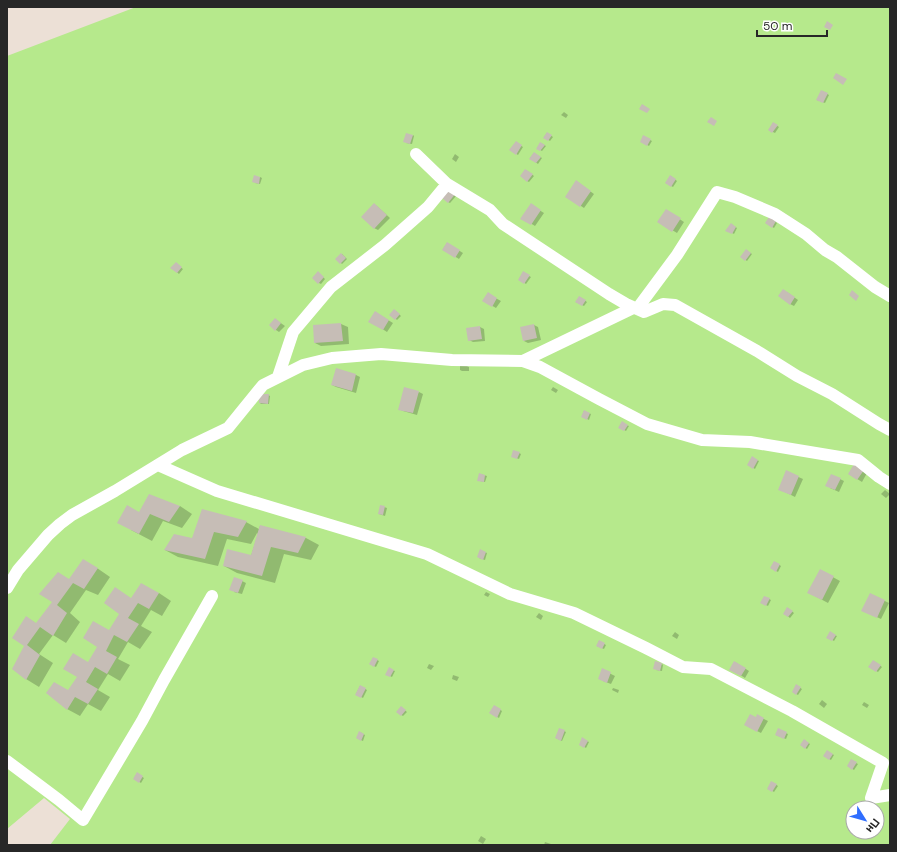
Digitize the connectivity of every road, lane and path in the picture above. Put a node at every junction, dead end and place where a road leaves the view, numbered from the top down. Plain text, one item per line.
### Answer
1 (416, 154) dead end
2 (448, 184) junction
3 (890, 296) edge
4 (635, 308) junction
5 (522, 361) junction
6 (278, 377) junction
7 (890, 430) edge
8 (158, 465) junction
9 (890, 484) edge
10 (7, 588) edge
11 (212, 596) dead end
12 (13, 764) edge
13 (890, 795) edge

1 - 2 street
2 - 4 street
2 - 6 street
3 - 4 street
4 - 5 street
4 - 7 street
5 - 6 street
5 - 9 street
6 - 8 street
8 - 10 street
8 - 13 street
11 - 12 street

